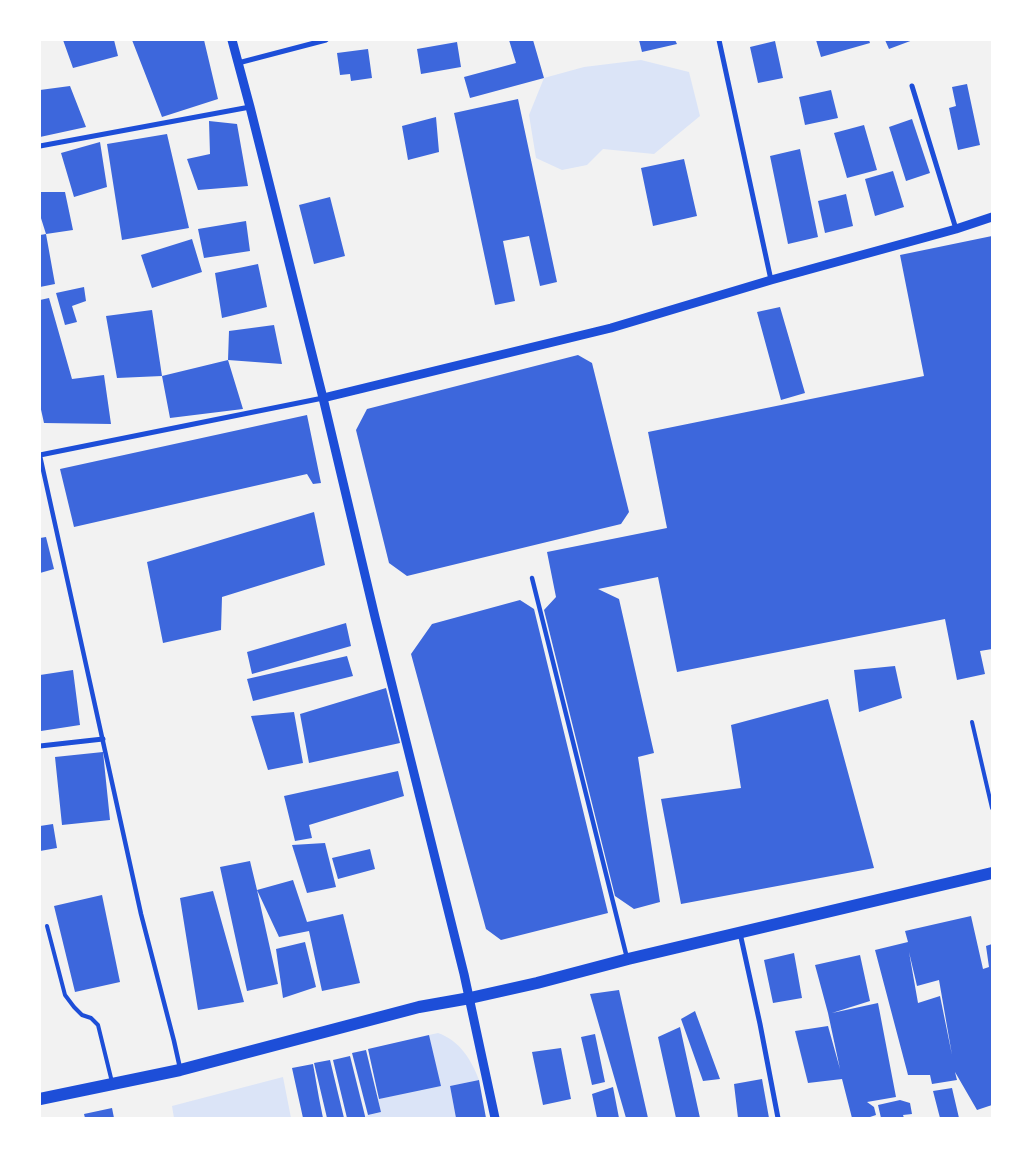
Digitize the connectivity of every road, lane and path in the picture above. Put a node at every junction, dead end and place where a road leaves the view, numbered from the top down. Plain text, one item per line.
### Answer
1 (232, 40) edge
2 (326, 40) edge
3 (718, 40) edge
4 (238, 63) junction
5 (912, 86) dead end
6 (250, 107) junction
7 (40, 146) edge
8 (992, 218) edge
9 (956, 229) junction
10 (771, 280) junction
11 (323, 398) junction
12 (40, 455) edge
13 (532, 578) dead end
14 (972, 722) dead end
15 (103, 739) junction
16 (40, 746) edge
17 (992, 808) edge
18 (992, 873) edge
19 (47, 926) dead end
20 (740, 933) junction
21 (628, 959) junction
22 (470, 998) junction
23 (180, 1070) junction
24 (112, 1085) junction
25 (40, 1099) edge
26 (495, 1118) edge
27 (778, 1118) edge

1 - 4 street
2 - 4 street
3 - 10 street
4 - 6 street
5 - 9 street
6 - 7 street
6 - 11 street
8 - 9 street
9 - 10 street
10 - 11 street
11 - 12 street
11 - 22 street
12 - 15 street
13 - 21 street
14 - 17 lane
15 - 16 street
15 - 23 street
18 - 20 main road
19 - 24 lane
20 - 21 main road
20 - 27 street
21 - 22 main road
22 - 23 main road
22 - 26 street
23 - 24 main road
24 - 25 main road

